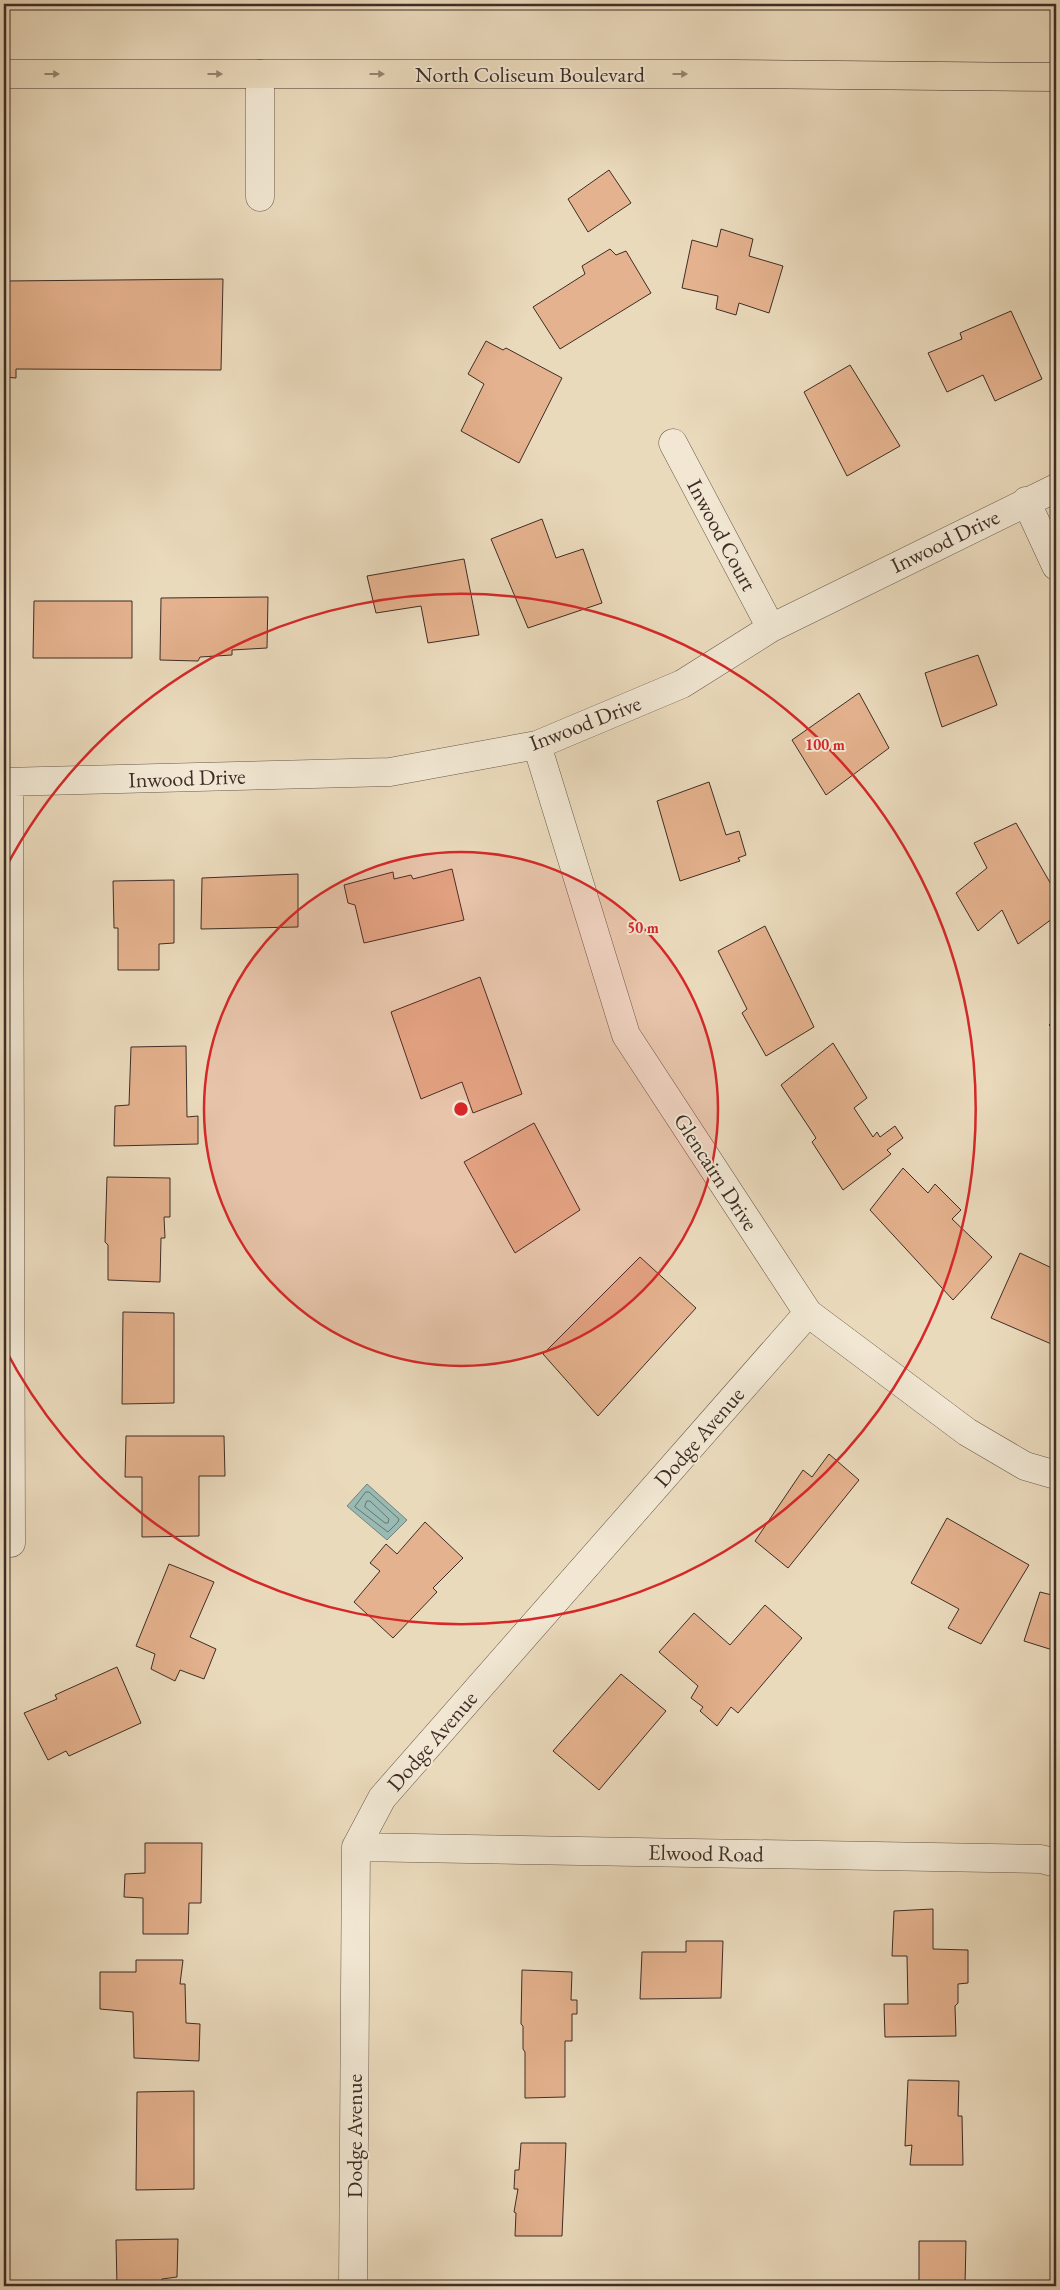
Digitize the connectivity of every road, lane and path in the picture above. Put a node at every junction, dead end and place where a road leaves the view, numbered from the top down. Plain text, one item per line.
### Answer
1 (4, 74) edge
2 (260, 74) junction
3 (1056, 77) edge
4 (260, 197) dead end
5 (673, 443) dead end
6 (1056, 488) edge
7 (1026, 501) junction
8 (1056, 566) edge
9 (771, 628) junction
10 (537, 745) junction
11 (7, 782) edge
12 (808, 1313) junction
13 (1056, 1475) edge
14 (12, 1543) dead end
15 (356, 1847) junction
16 (1056, 1863) edge
17 (353, 2286) edge

1 -> 2 highway, North Coliseum Boulevard
2 -> 3 highway, North Coliseum Boulevard
2 - 4 street
5 - 9 street, Inwood Court
6 - 7 street, Inwood Drive
7 - 8 street
7 - 9 street, Inwood Drive
9 - 10 street, Inwood Drive
10 - 11 street, Inwood Drive
10 - 12 street, Glencairn Drive
11 - 14 street
12 - 13 street, Glencairn Drive
12 - 15 street, Dodge Avenue
15 - 16 street, Elwood Road
15 - 17 street, Dodge Avenue

